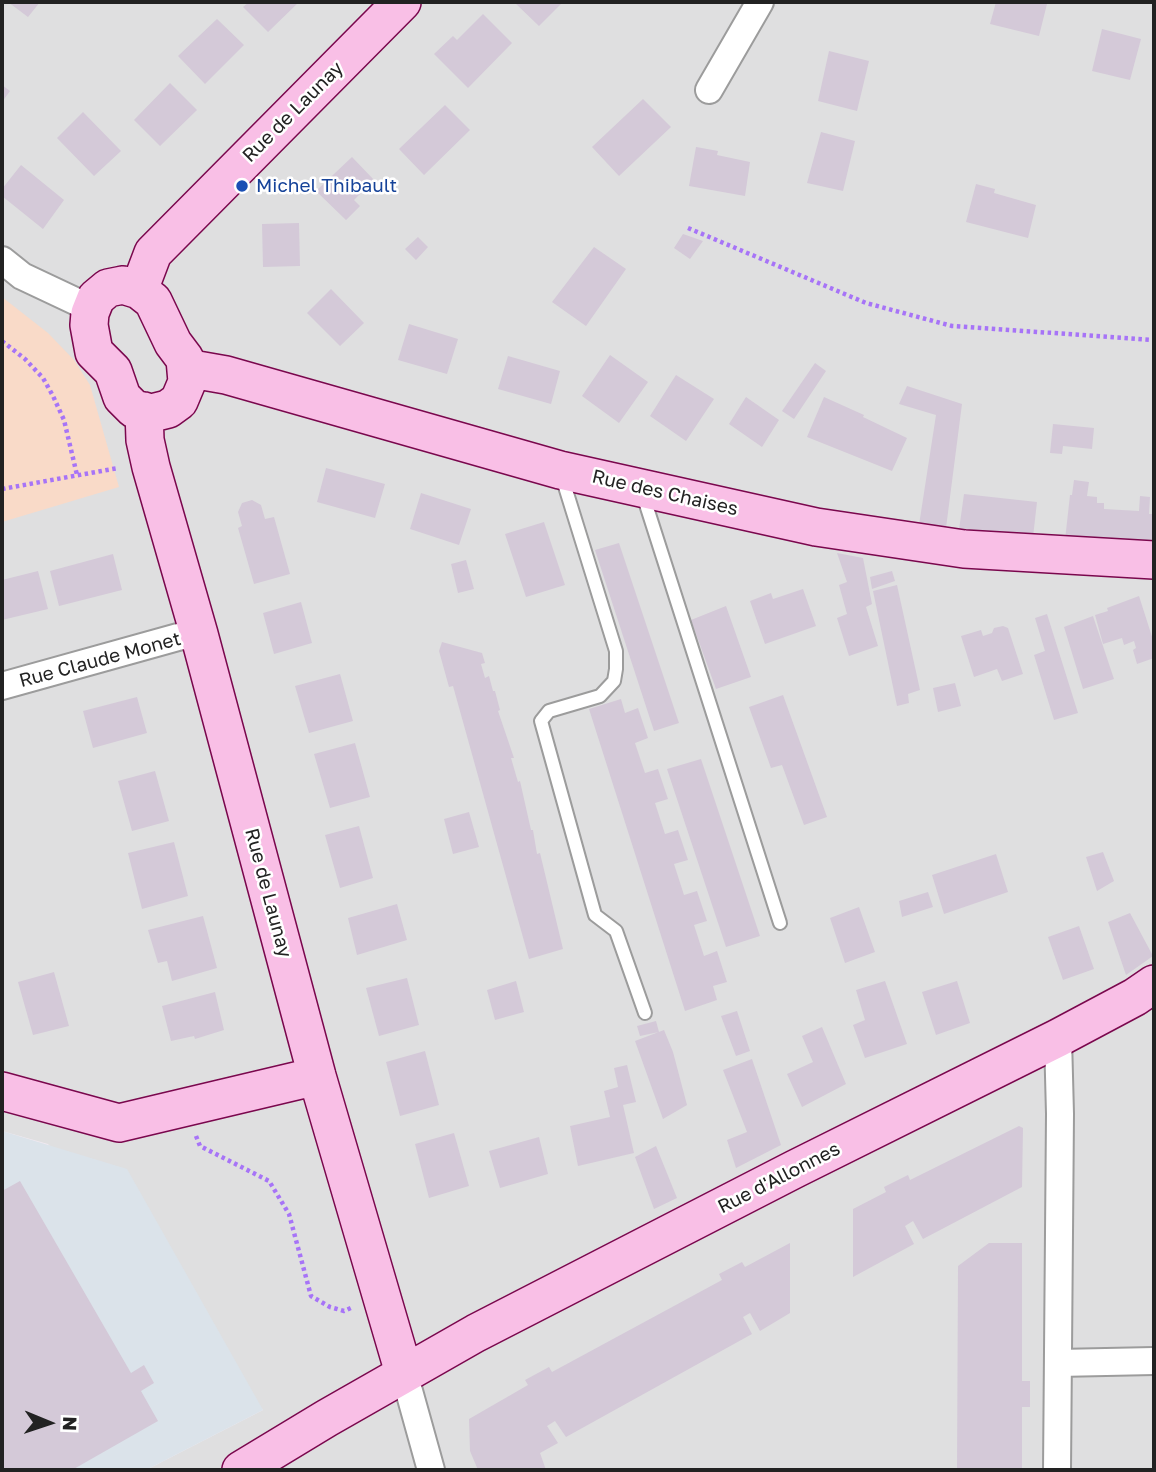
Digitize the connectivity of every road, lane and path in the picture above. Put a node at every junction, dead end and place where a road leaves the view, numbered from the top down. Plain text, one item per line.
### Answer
1 (402, 2) edge
2 (760, 2) edge
3 (709, 90) dead end
4 (688, 228) dead end
5 (2, 260) edge
6 (139, 290) junction
7 (92, 309) junction
8 (1154, 340) edge
9 (2, 341) edge
10 (186, 368) junction
11 (144, 411) junction
12 (115, 469) dead end
13 (560, 470) junction
14 (77, 475) junction
15 (641, 488) junction
16 (2, 489) edge
17 (1154, 560) edge
18 (199, 634) junction
19 (2, 686) edge
20 (780, 923) dead end
21 (1154, 984) edge
22 (645, 1013) dead end
23 (1058, 1038) junction
24 (317, 1076) junction
25 (2, 1091) edge
26 (186, 1107) junction
27 (380, 1298) junction
28 (1154, 1361) edge
29 (1058, 1363) junction
30 (404, 1373) junction
31 (241, 1470) edge
32 (431, 1470) edge
33 (1058, 1470) edge

1 - 6 street, Rue de Launay
2 - 3 street
4 - 8 path
5 - 7 street
6 - 7 street
6 - 10 street
7 - 11 street
9 - 14 path
10 - 11 street
10 - 13 street, Rue des Chaises
11 - 18 street, Rue de Launay
12 - 14 path
13 - 15 street, Rue des Chaises
13 - 22 lane
14 - 16 path
15 - 17 street, Rue des Chaises
15 - 20 lane
18 - 19 street, Rue Claude Monet
18 - 24 street, Rue de Launay
21 - 23 street, Rue d'Allonnes
23 - 29 street
23 - 30 street, Rue d'Allonnes
24 - 26 street
24 - 27 street, Rue de Launay
25 - 26 street
26 - 27 path
27 - 30 street, Rue de Launay
28 - 29 street
29 - 33 street
30 - 31 street, Rue d'Allonnes
30 - 32 street

